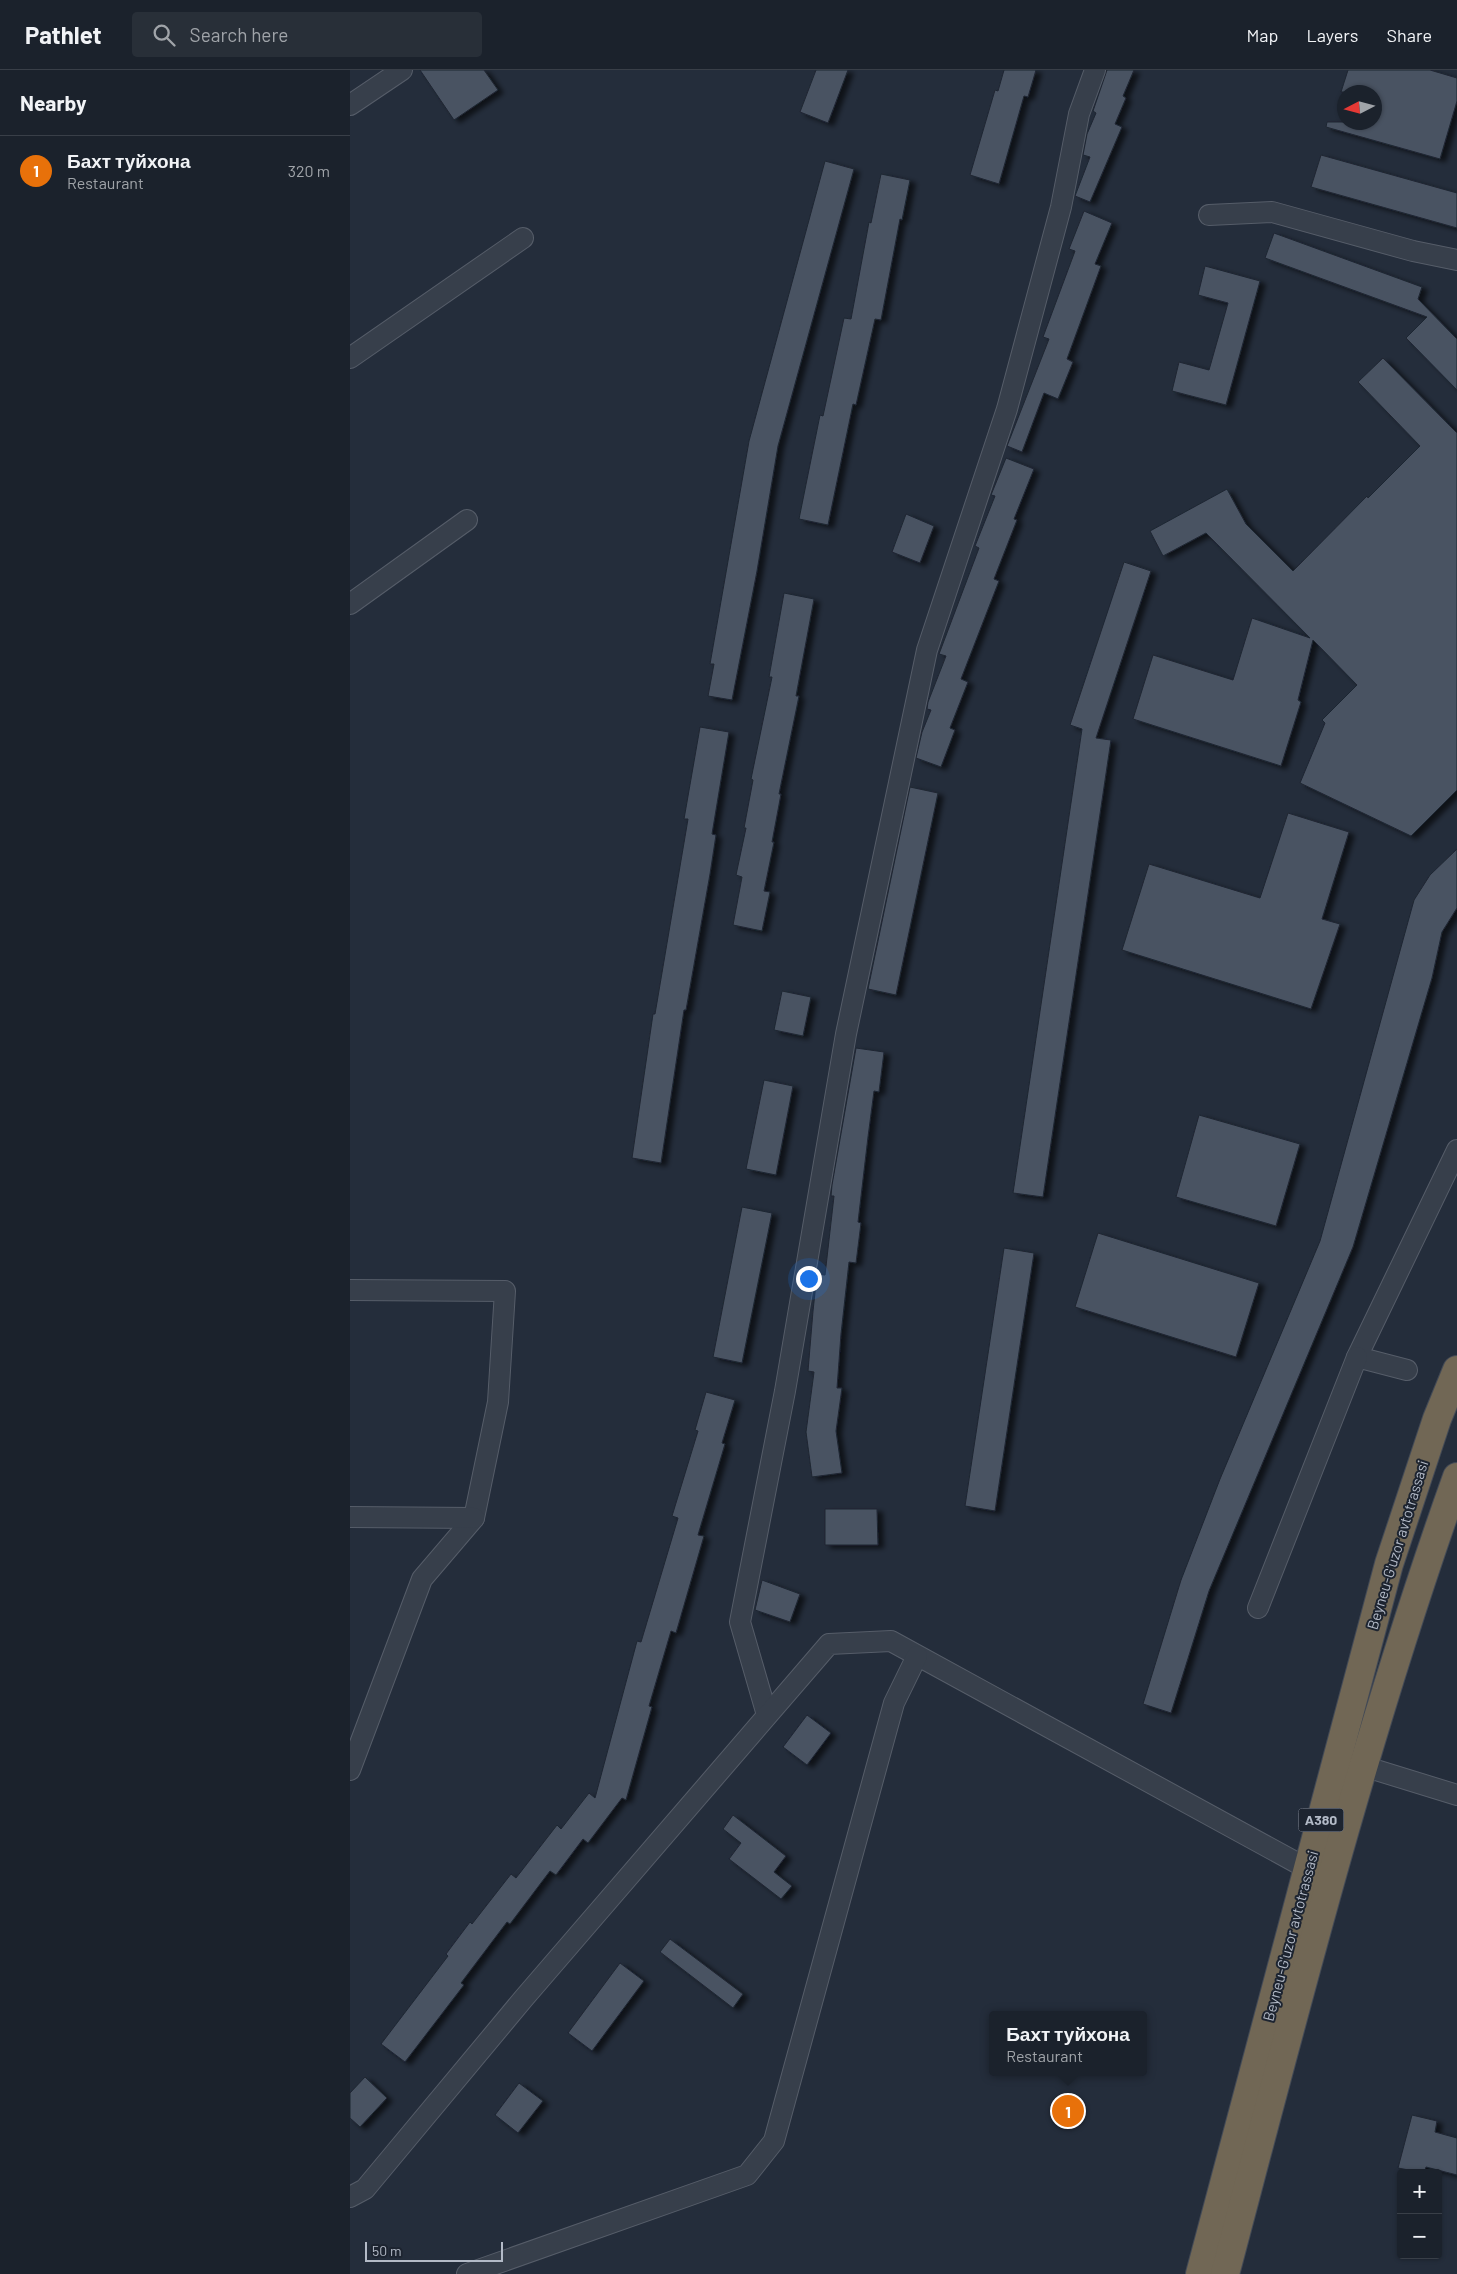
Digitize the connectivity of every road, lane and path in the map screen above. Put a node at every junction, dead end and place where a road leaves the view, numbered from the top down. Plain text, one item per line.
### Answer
1 (402, 70) edge
2 (1095, 70) edge
3 (350, 105) edge
4 (1209, 215) dead end
5 (523, 238) dead end
6 (1457, 260) edge
7 (350, 358) edge
8 (467, 520) dead end
9 (350, 604) edge
10 (1457, 1150) edge
11 (350, 1290) edge
12 (1357, 1357) junction
13 (1407, 1370) dead end
14 (1457, 1370) edge
15 (1447, 1423) edge
16 (1457, 1476) edge
17 (350, 1517) edge
18 (474, 1518) junction
19 (1258, 1608) dead end
20 (917, 1656) junction
21 (767, 1715) junction
22 (1363, 1766) junction
23 (350, 1770) edge
24 (1457, 1795) edge
25 (1308, 1869) junction
26 (350, 2197) edge
27 (468, 2274) edge
28 (1200, 2274) edge
29 (1225, 2274) edge

1 - 3 street
2 - 21 street
4 - 6 street
5 - 7 street
8 - 9 street
10 - 12 street
11 - 18 street
12 - 13 street
12 - 19 street
14 - 15 highway, Beyneu-G'uzor avtotrassasi / A380
15 - 25 highway, Beyneu-G'uzor avtotrassasi / A380
16 - 22 highway, Beyneu-G'uzor avtotrassasi / A380
17 - 18 street
18 - 23 street
20 - 21 street
20 - 25 street
20 - 27 street
21 - 26 street
22 - 24 street
22 - 29 highway, Beyneu-G'uzor avtotrassasi / A380
25 - 28 highway, Beyneu-G'uzor avtotrassasi / A380

